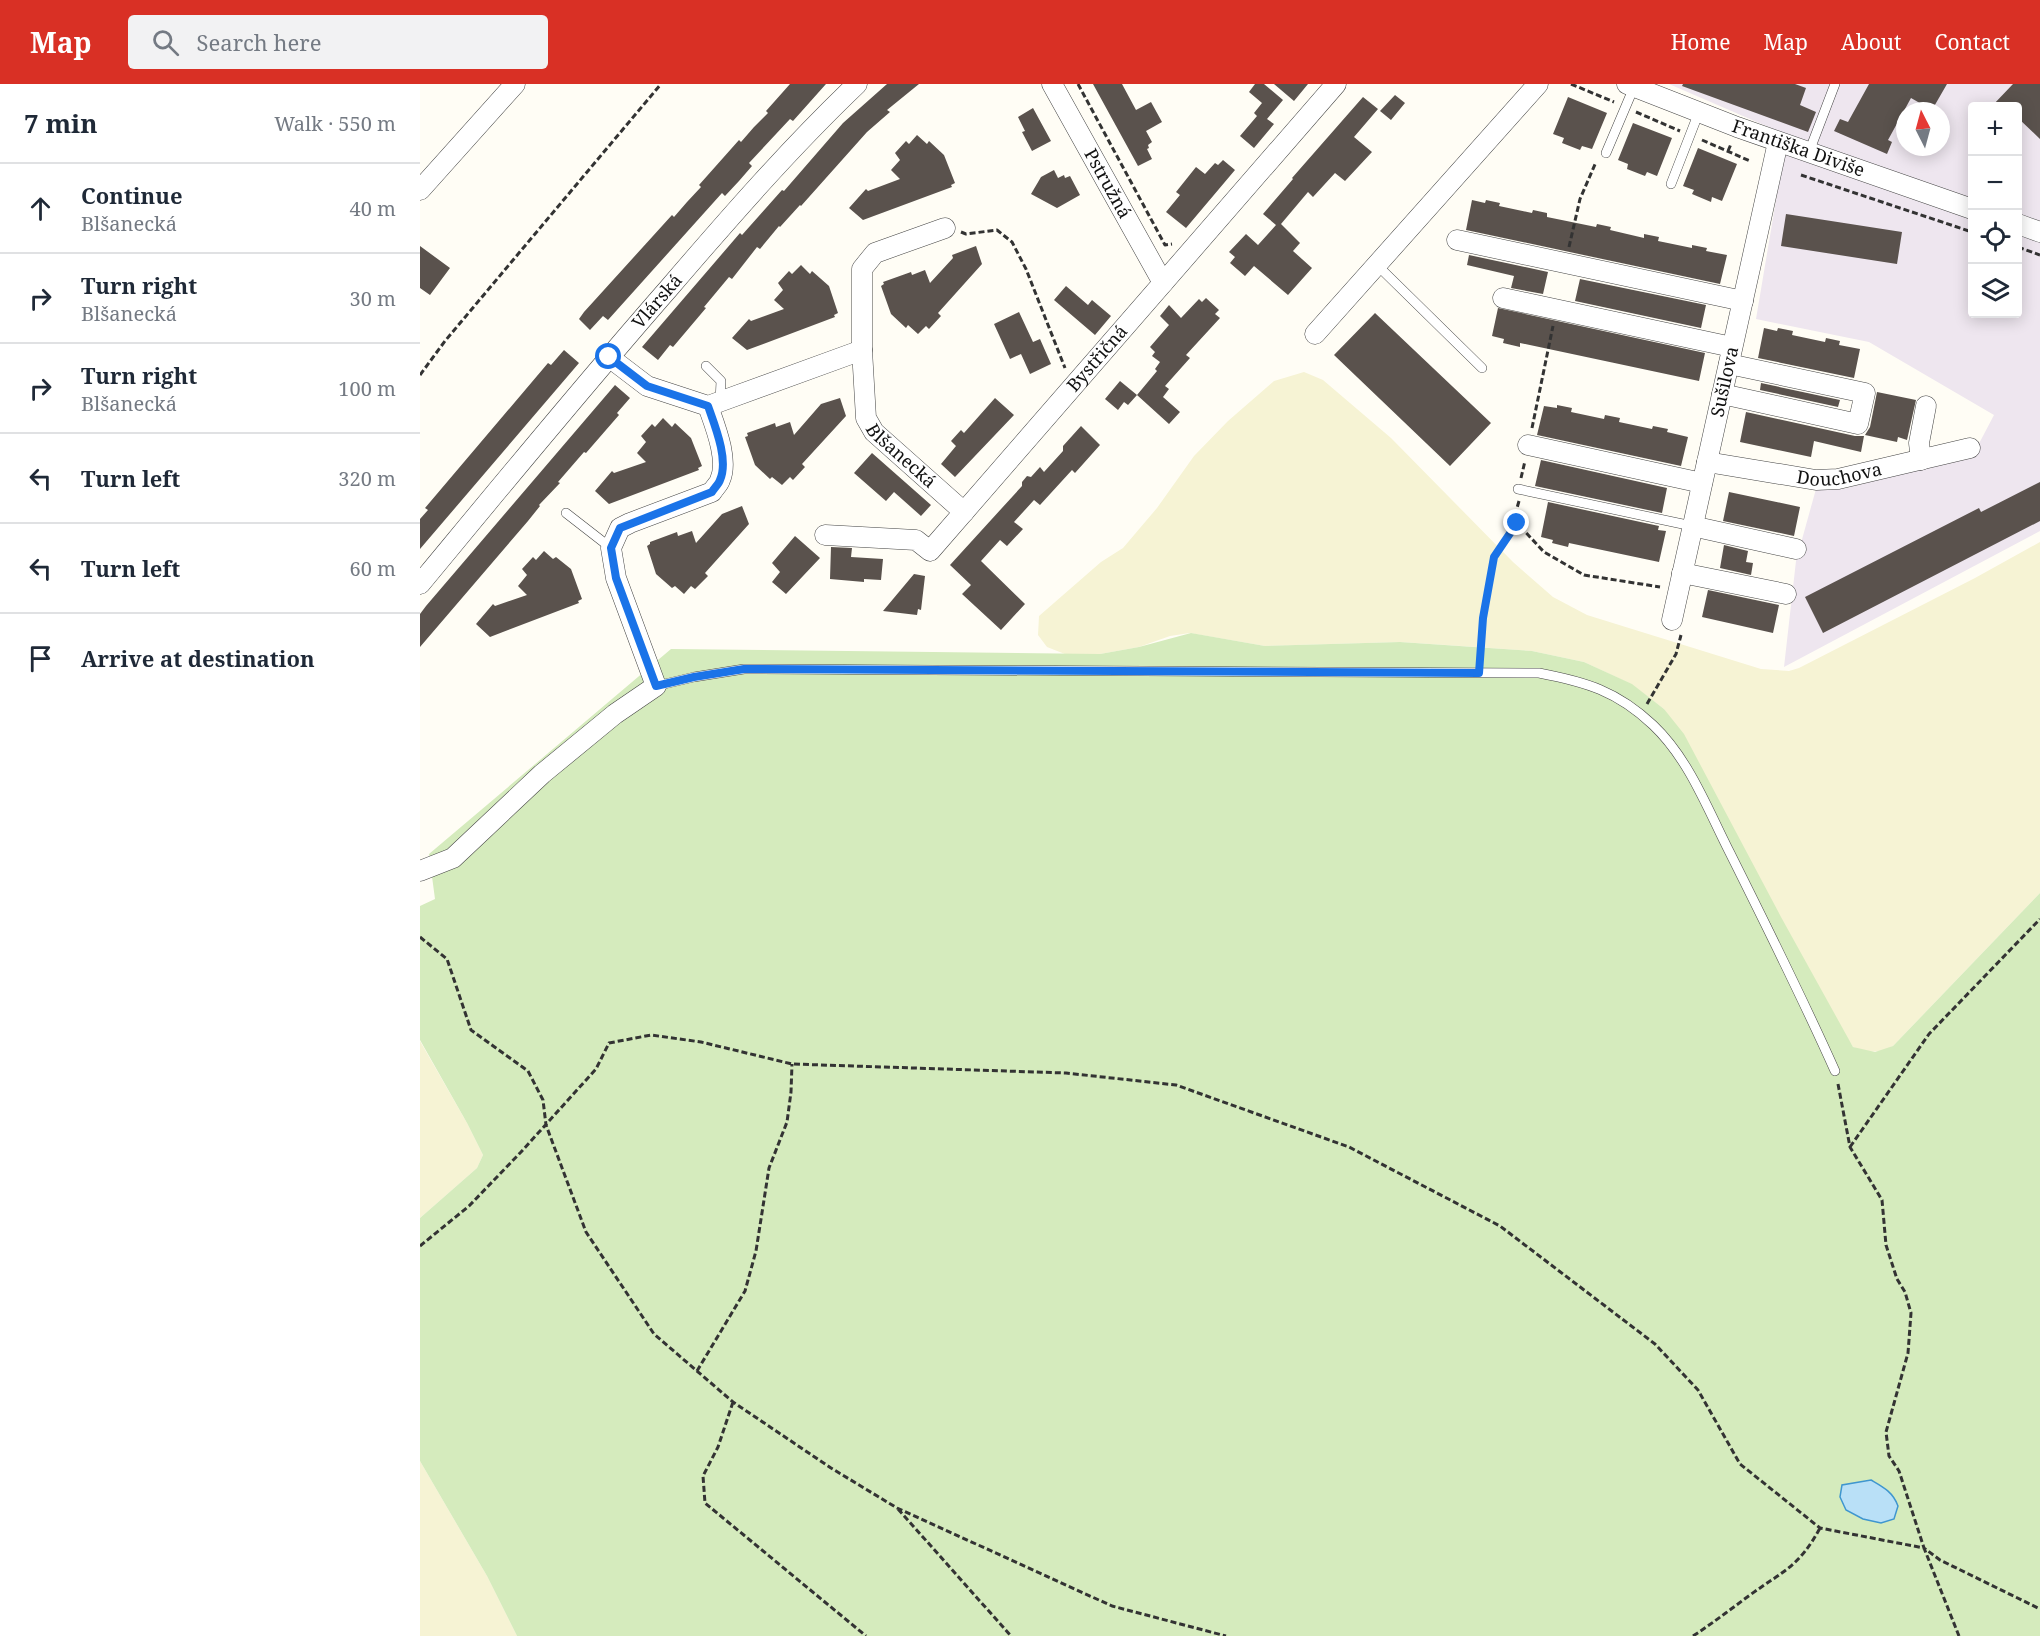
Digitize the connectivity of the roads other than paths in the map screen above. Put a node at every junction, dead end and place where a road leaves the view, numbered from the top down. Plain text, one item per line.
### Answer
1 (515, 84) edge
2 (857, 84) edge
3 (1052, 84) edge
4 (1336, 84) edge
5 (1538, 84) edge
6 (1835, 84) edge
7 (1630, 85) edge
8 (1699, 112) junction
9 (1778, 142) junction
10 (1809, 152) junction
11 (1606, 153) road end
12 (1671, 184) dead end
13 (420, 190) edge
14 (1968, 208) edge
15 (2022, 225) edge
16 (945, 228) road end
17 (2040, 232) edge
18 (1457, 240) dead end
19 (1376, 264) junction
20 (1163, 283) junction
21 (1503, 298) dead end
22 (1743, 301) junction
23 (1315, 334) dead end
24 (862, 350) junction
25 (1730, 356) junction
26 (609, 357) junction
27 (705, 366) dead end
28 (1482, 368) dead end
29 (1722, 394) junction
30 (714, 404) junction
31 (1926, 406) dead end
32 (1528, 445) road end
33 (1970, 448) dead end
34 (1921, 460) junction
35 (1707, 462) junction
36 (1702, 483) junction
37 (1518, 489) road end
38 (964, 512) junction
39 (566, 513) dead end
40 (1692, 526) junction
41 (825, 535) dead end
42 (611, 548) junction
43 (1796, 549) dead end
44 (1680, 582) junction
45 (420, 584) edge
46 (1786, 594) dead end
47 (1672, 620) road end
48 (656, 686) junction
49 (420, 871) edge
50 (1835, 1071) road end

1 - 13 street
2 - 26 street, Vlárská
3 - 20 street, Pstružná
4 - 20 street, Bystřičná
5 - 19 street
6 - 10 lane
7 - 8 street, Františka Diviše
7 - 11 lane
8 - 9 street, Františka Diviše
8 - 12 lane
9 - 10 street, Františka Diviše
9 - 22 street, Sušilova
10 - 14 street, Františka Diviše
15 - 17 street
16 - 24 street, Blšanecká
18 - 22 street
19 - 23 street
19 - 28 lane
20 - 38 street, Bystřičná
21 - 25 street
22 - 25 street, Sušilova
24 - 30 street
24 - 38 street, Blšanecká
25 - 29 street, Sušilova
25 - 29 street
26 - 30 street
26 - 45 street, Vlárská
27 - 30 lane
29 - 35 street, Sušilova
30 - 42 street
31 - 34 street
32 - 36 street
33 - 34 street, Douchova
34 - 35 street, Douchova
35 - 36 street, Sušilova
36 - 40 street, Sušilova
37 - 40 lane
38 - 41 street, Bystřičná
39 - 42 lane
40 - 43 street
40 - 44 street, Sušilova
42 - 48 street
44 - 46 street
44 - 47 street, Sušilova
48 - 49 street
48 - 50 lane

